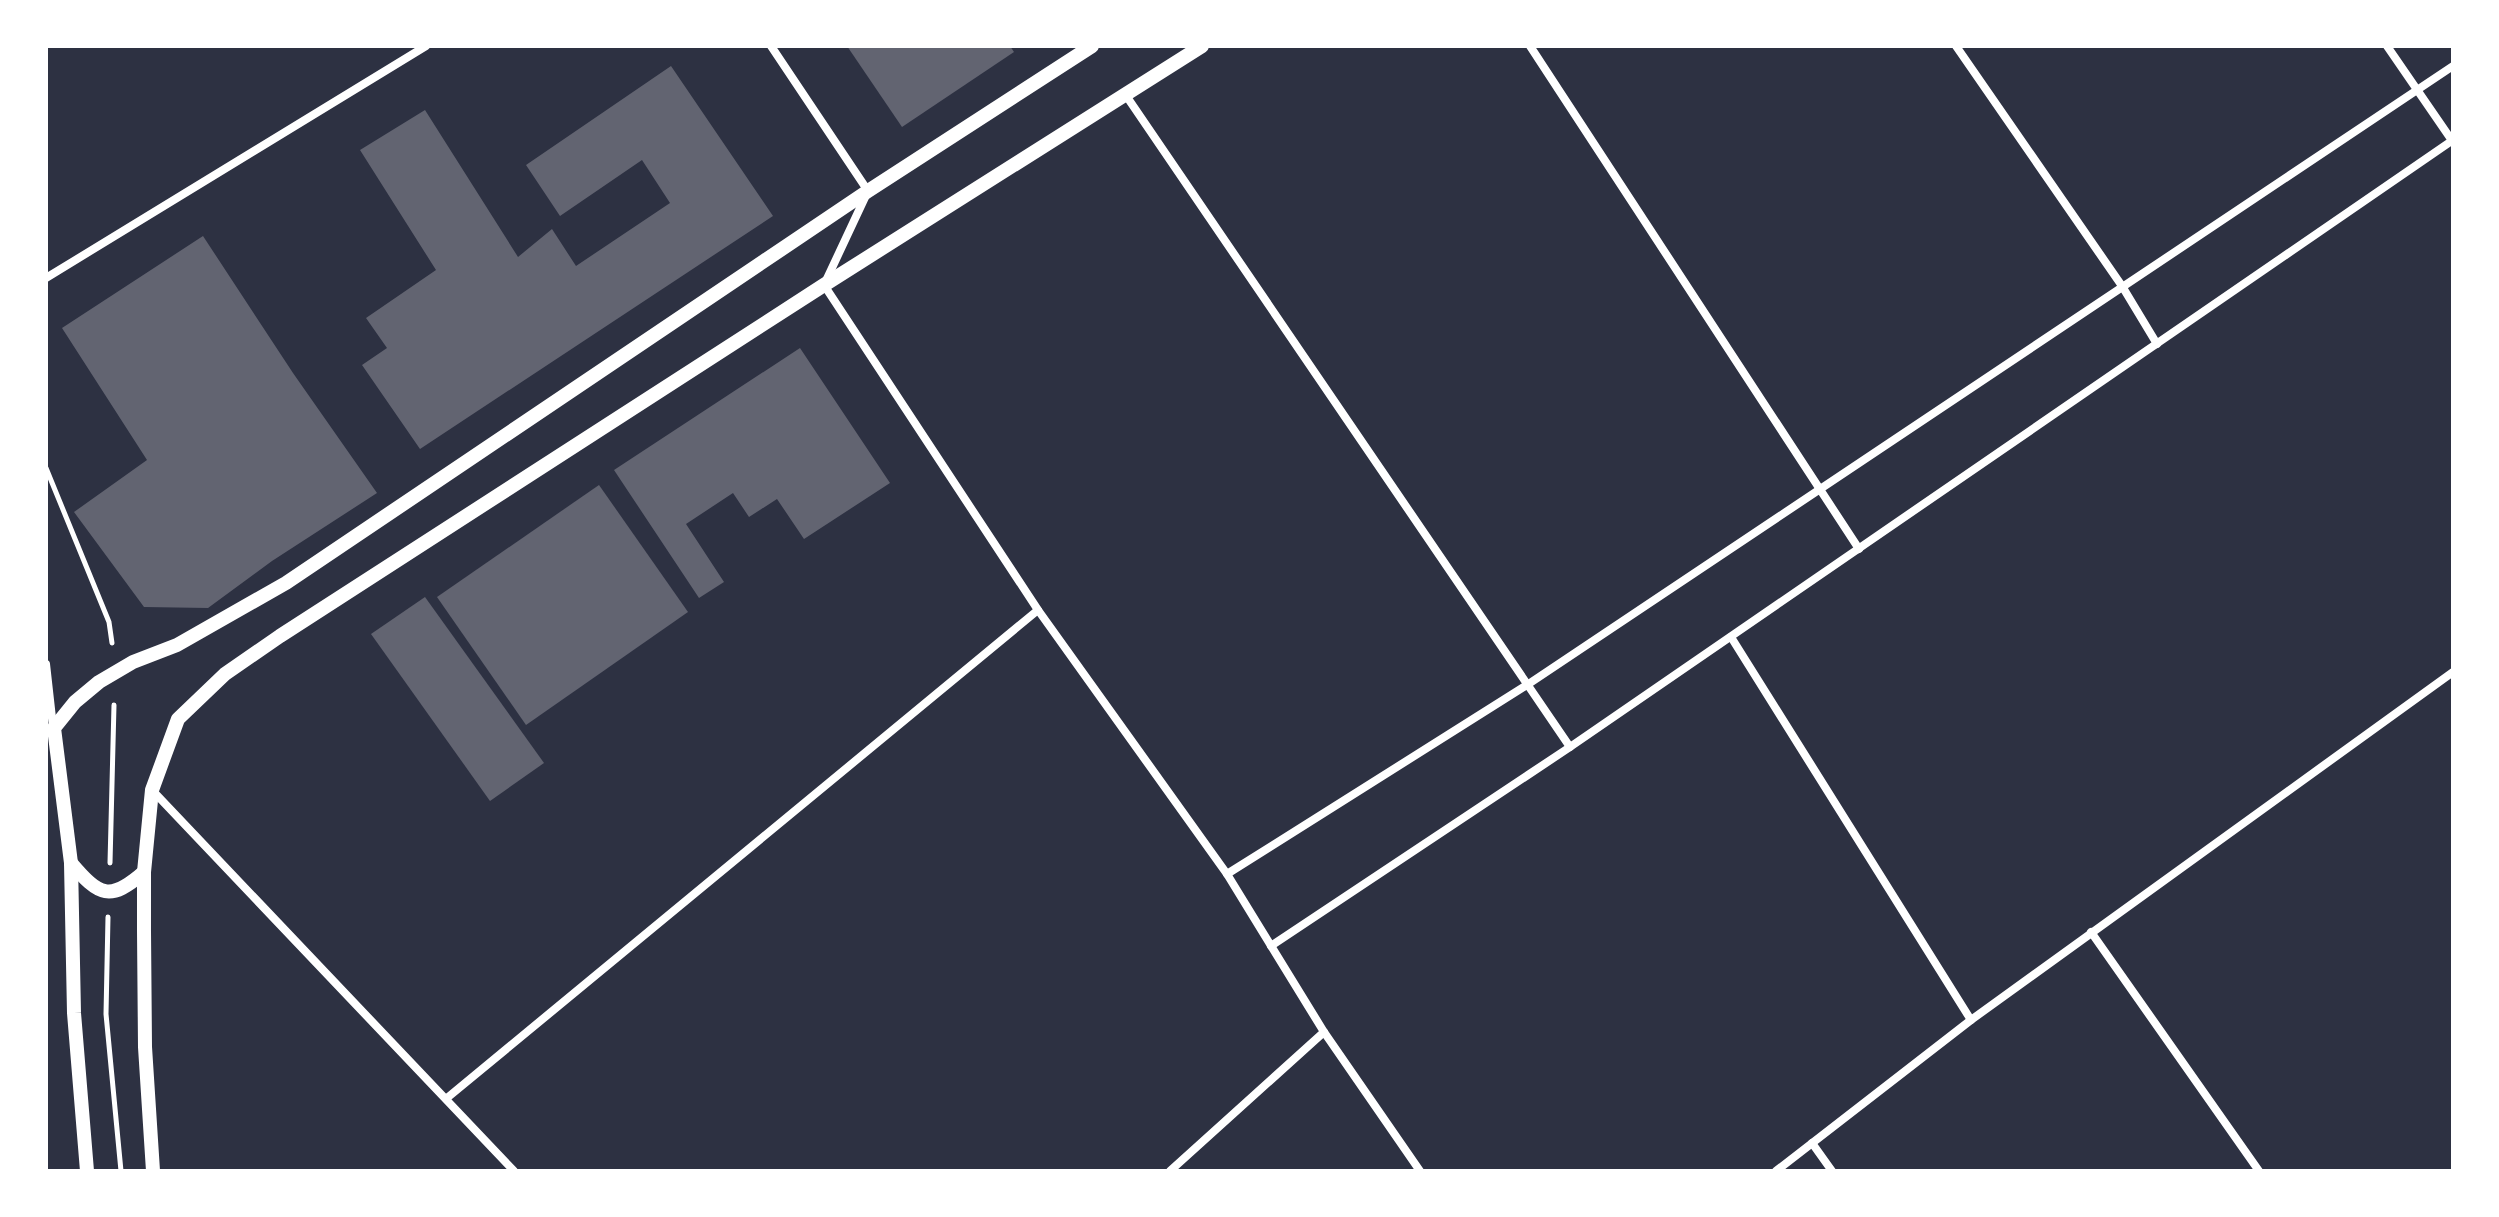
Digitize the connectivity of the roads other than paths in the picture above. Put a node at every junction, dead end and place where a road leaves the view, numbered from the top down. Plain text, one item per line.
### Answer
1 (426, 46) edge
2 (771, 46) edge
3 (1092, 46) edge
4 (1202, 46) edge
5 (1530, 46) edge
6 (1956, 46) edge
7 (2387, 46) edge
8 (2453, 66) edge
9 (2417, 90) junction
10 (1125, 94) junction
11 (2453, 141) edge
12 (868, 191) junction
13 (46, 278) edge
14 (824, 285) junction
15 (2122, 286) junction
16 (2157, 344) junction
17 (1819, 490) junction
18 (1859, 549) junction
19 (1038, 610) junction
20 (1731, 637) junction
21 (46, 664) edge
22 (2453, 672) edge
23 (1527, 685) junction
24 (54, 728) junction
25 (1570, 747) junction
26 (152, 790) junction
27 (71, 863) junction
28 (144, 872) junction
29 (1227, 874) junction
30 (2091, 932) junction
31 (1271, 946) junction
32 (1971, 1020) junction
33 (1324, 1032) junction
34 (447, 1098) junction
35 (1812, 1143) junction
36 (87, 1171) edge
37 (153, 1171) edge
38 (514, 1171) edge
39 (1170, 1171) edge
40 (1420, 1171) edge
41 (1776, 1171) edge
42 (1832, 1171) edge
43 (2259, 1171) edge

1 - 13 street
2 - 12 street
3 - 12 street
4 - 10 street
5 - 17 street
6 - 15 street
7 - 9 street
8 - 9 street
9 - 11 street
9 - 15 street
10 - 14 street
10 - 23 street
11 - 16 street
12 - 14 street
12 - 24 street
14 - 19 street
14 - 26 street
15 - 16 street
15 - 17 street
16 - 18 street
17 - 18 street
17 - 23 street
18 - 20 street
19 - 29 street
19 - 34 street
20 - 25 street
20 - 32 street
21 - 24 street
22 - 30 street
23 - 25 street
23 - 29 street
24 - 27 street
25 - 31 street
26 - 28 street
26 - 34 street
27 - 28 street
27 - 36 street
28 - 37 street
29 - 31 street
30 - 32 street
30 - 43 street
31 - 33 street
32 - 35 street
33 - 39 street
33 - 40 street
34 - 38 street
35 - 41 street
35 - 42 street

